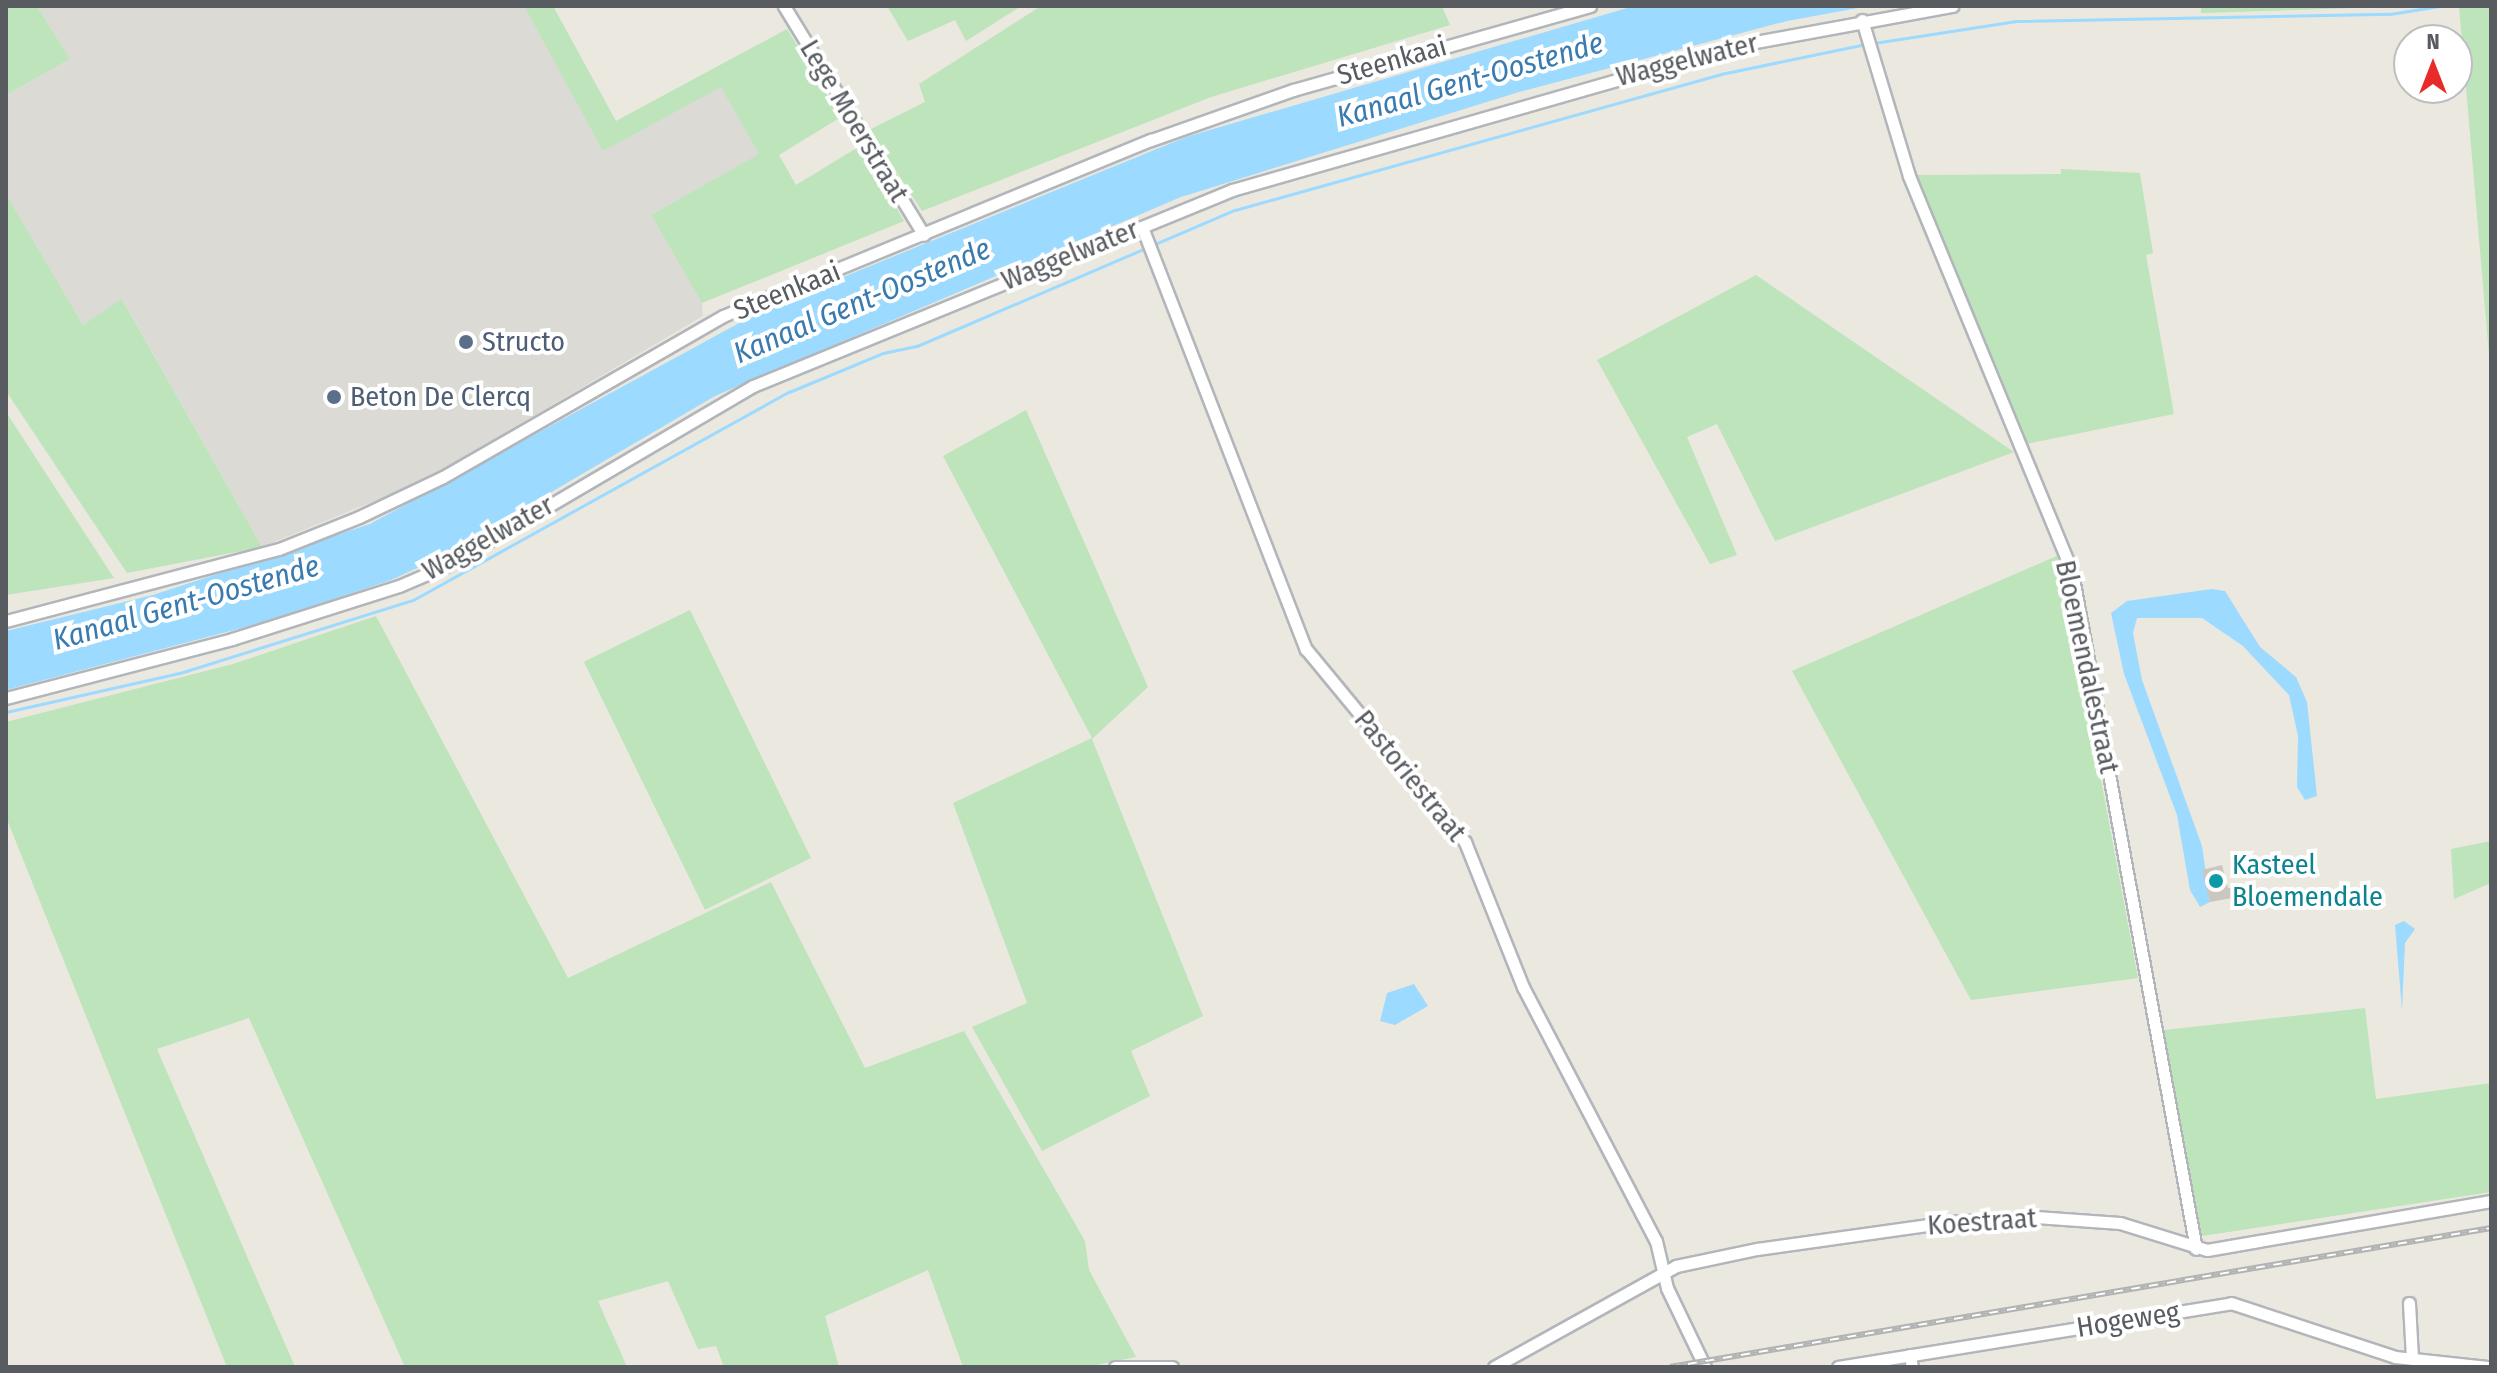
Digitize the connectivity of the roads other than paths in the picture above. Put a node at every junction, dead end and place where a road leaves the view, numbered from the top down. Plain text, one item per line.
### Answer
1 (784, 6) edge
2 (1590, 6) edge
3 (1952, 6) edge
4 (1862, 20) junction
5 (924, 235) junction
6 (1146, 237) junction
7 (6, 621) edge
8 (6, 698) edge
9 (2491, 1201) edge
10 (2196, 1249) junction
11 (1665, 1275) junction
12 (2409, 1303) dead end
13 (2412, 1359) junction
14 (1911, 1361) edge
15 (2425, 1364) edge
16 (1115, 1367) edge
17 (1172, 1367) edge
18 (1494, 1367) edge
19 (1705, 1367) edge
20 (1838, 1367) edge
21 (2487, 1367) edge

1 - 5 street, Lege Moerstraat
2 - 5 street, Steenkaai
3 - 4 street, Waggelwater
4 - 6 street, Waggelwater
4 - 10 street, Bloemendalestraat
5 - 7 street, Steenkaai
6 - 8 street, Waggelwater
6 - 11 street, Pastoriestraat
9 - 10 street, Koestraat
10 - 11 street, Koestraat
11 - 18 street, Koestraat
11 - 19 street, Pastoriestraat
12 - 13 street
13 - 14 street, Hogeweg
13 - 15 street, Hogeweg
14 - 20 street, Hogeweg
15 - 21 street, Hogeweg
16 - 17 street

